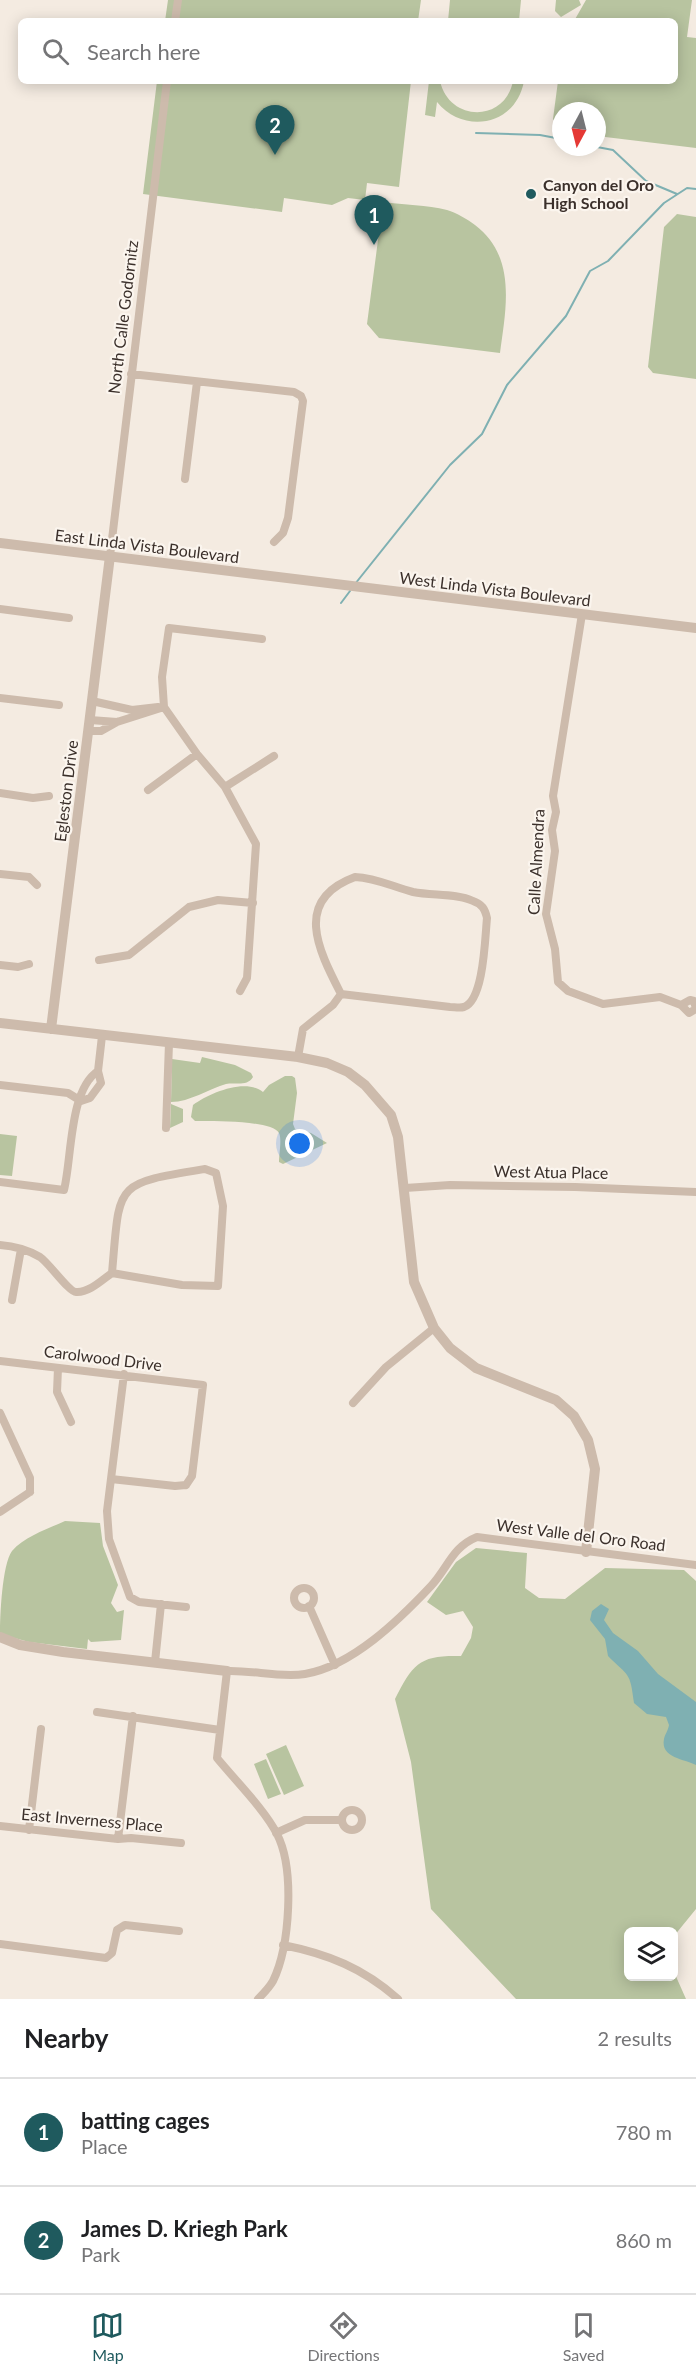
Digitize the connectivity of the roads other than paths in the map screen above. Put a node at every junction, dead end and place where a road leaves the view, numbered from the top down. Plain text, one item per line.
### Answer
1 (178, 0) edge
2 (175, 18) edge
3 (167, 84) edge
4 (131, 374) junction
5 (197, 382) junction
6 (185, 479) dead end
7 (274, 542) dead end
8 (0, 543) edge
9 (110, 556) junction
10 (291, 579) joint
11 (0, 609) edge
12 (582, 614) junction
13 (69, 618) dead end
14 (696, 628) edge
15 (262, 639) dead end
16 (0, 698) edge
17 (92, 701) junction
18 (59, 705) dead end
19 (112, 706) junction
20 (164, 707) junction
21 (117, 722) junction
22 (89, 725) junction
23 (197, 754) junction
24 (274, 756) dead end
25 (225, 787) junction
26 (147, 790) dead end
27 (0, 793) edge
28 (49, 796) dead end
29 (0, 874) edge
30 (37, 885) dead end
31 (253, 903) junction
32 (99, 960) dead end
33 (29, 964) dead end
34 (0, 965) edge
35 (240, 991) dead end
36 (341, 994) junction
37 (681, 1005) dead end
38 (0, 1023) edge
39 (51, 1029) junction
40 (102, 1036) junction
41 (164, 1042) junction
42 (298, 1057) junction
43 (0, 1084) edge
44 (81, 1101) junction
45 (166, 1128) dead end
46 (0, 1182) edge
47 (405, 1188) junction
48 (696, 1192) edge
49 (0, 1245) edge
50 (21, 1249) junction
51 (112, 1273) junction
52 (12, 1300) dead end
53 (434, 1328) junction
54 (0, 1361) edge
55 (58, 1368) junction
56 (124, 1374) junction
57 (353, 1403) dead end
58 (0, 1413) edge
59 (71, 1422) dead end
60 (111, 1479) junction
61 (0, 1512) edge
62 (586, 1552) junction
63 (696, 1565) edge
64 (161, 1604) junction
65 (309, 1606) dead end
66 (186, 1607) dead end
67 (0, 1637) edge
68 (155, 1662) junction
69 (335, 1665) junction
70 (227, 1671) junction
71 (97, 1712) dead end
72 (133, 1716) junction
73 (41, 1729) dead end
74 (220, 1730) junction
75 (342, 1820) dead end
76 (0, 1826) edge
77 (29, 1830) junction
78 (276, 1833) junction
79 (118, 1839) junction
80 (181, 1843) dead end
81 (179, 1931) dead end
82 (0, 1944) edge
83 (283, 1945) junction
84 (258, 1999) edge
85 (398, 1999) edge

1 - 2 street
3 - 4 street, North Calle Godornitz
4 - 5 street
4 - 9 street, North Calle Godornitz
5 - 6 street
5 - 7 street
8 - 9 street, East Linda Vista Boulevard
9 - 10 street, East Linda Vista Boulevard
9 - 17 street, Egleston Drive
10 - 12 street, West Linda Vista Boulevard
11 - 13 street
12 - 14 street, West Linda Vista Boulevard
12 - 37 street, Calle Almendra
15 - 20 street
16 - 18 street
17 - 19 street
17 - 22 street, Egleston Drive
19 - 20 street
19 - 21 street
20 - 21 street
20 - 23 street
21 - 22 street
22 - 39 street, Egleston Drive
23 - 25 street
23 - 26 street
24 - 25 street
25 - 31 street
27 - 28 street
29 - 30 street
31 - 32 street
31 - 35 street
33 - 34 street
36 - 36 street
36 - 42 street
38 - 39 street
39 - 40 street
40 - 41 street
40 - 44 street
41 - 42 street
41 - 45 street
42 - 47 street
43 - 44 street
44 - 46 street
47 - 48 street, West Atua Place
47 - 53 street
49 - 50 street
50 - 51 street
50 - 52 street
51 - 51 street
53 - 57 street
53 - 62 street
54 - 55 street, Carolwood Drive
55 - 56 street, Carolwood Drive
55 - 59 street
56 - 60 street
56 - 60 street, Carolwood Drive
58 - 61 street
60 - 64 street
62 - 63 street, West Valle del Oro Road
62 - 69 street, West Valle del Oro Road
64 - 66 street
64 - 68 street
65 - 69 street
67 - 68 street, West Valle del Oro Road
68 - 70 street, West Valle del Oro Road
69 - 70 street, West Valle del Oro Road
70 - 74 street
71 - 72 street
72 - 74 street
72 - 79 street
73 - 77 street
74 - 78 street
75 - 78 street
76 - 77 street, East Inverness Place
77 - 79 street, East Inverness Place
78 - 83 street
79 - 80 street, East Inverness Place
81 - 82 street
83 - 84 street
83 - 85 street

